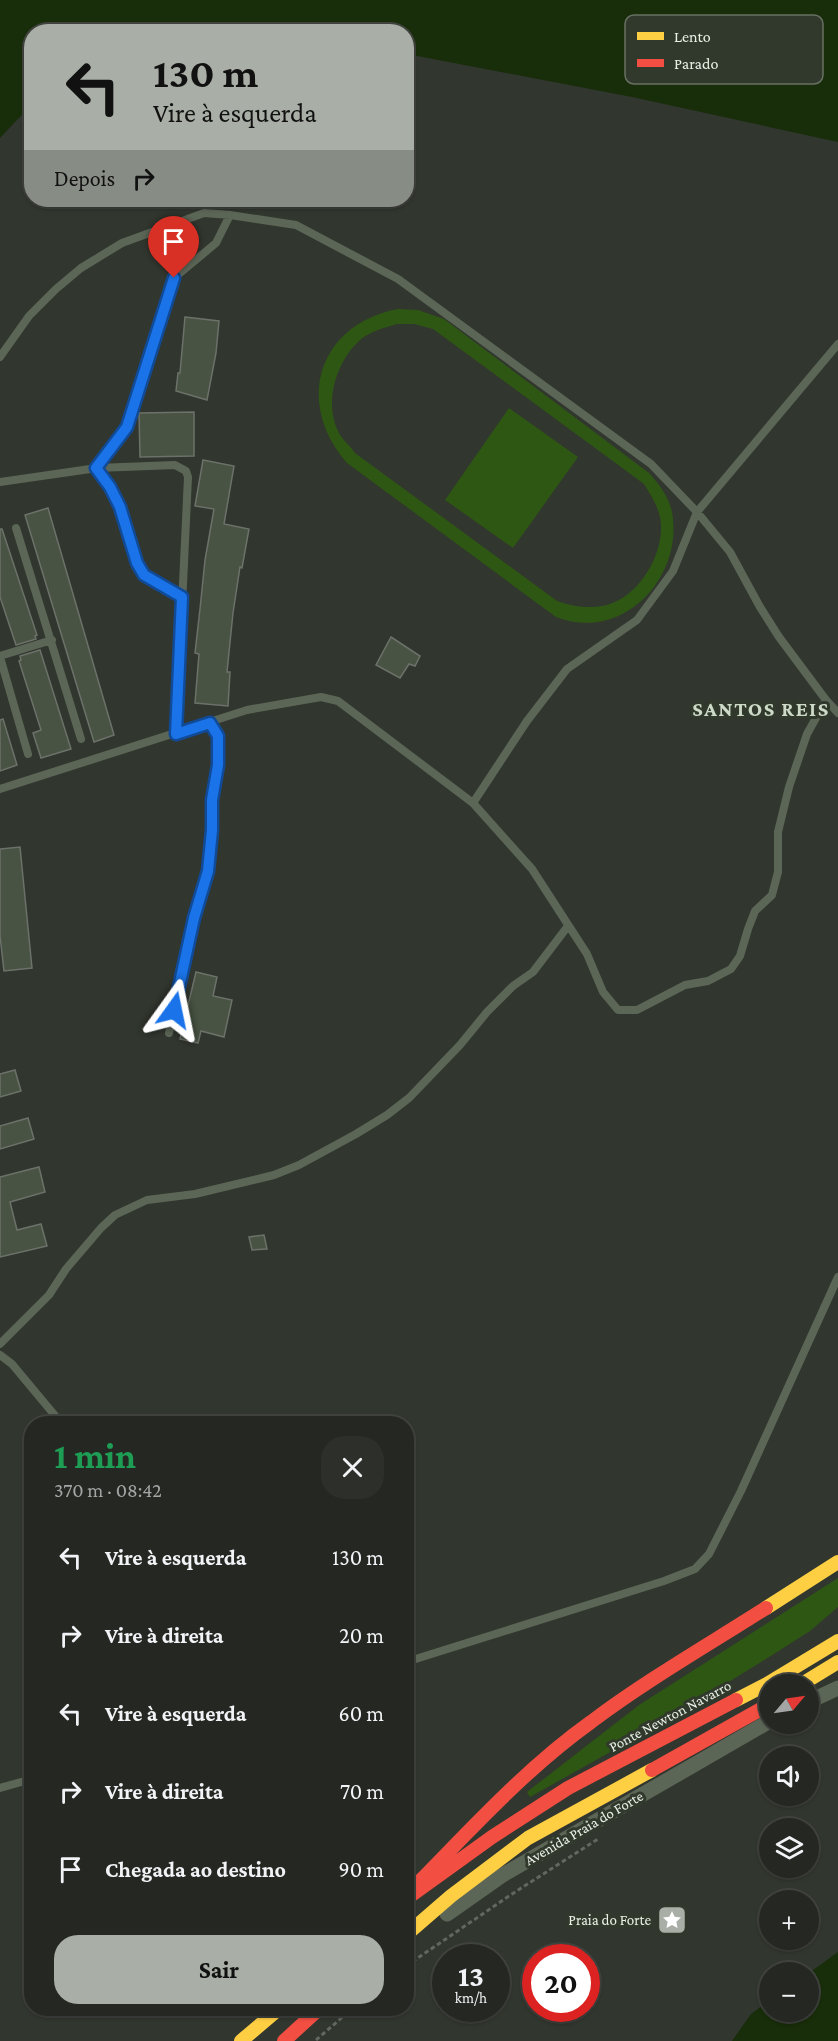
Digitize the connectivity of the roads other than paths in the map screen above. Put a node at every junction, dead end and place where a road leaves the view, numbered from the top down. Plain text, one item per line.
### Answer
1 (230, 215) junction
2 (838, 344) edge
3 (0, 357) edge
4 (96, 468) junction
5 (0, 482) edge
6 (698, 512) junction
7 (16, 528) dead end
8 (182, 597) junction
9 (52, 640) junction
10 (0, 656) edge
11 (826, 700) junction
12 (838, 713) edge
13 (210, 723) junction
14 (176, 734) junction
15 (81, 739) dead end
16 (28, 754) dead end
17 (0, 789) edge
18 (472, 803) junction
19 (568, 926) junction
20 (170, 1033) dead end
21 (838, 1277) edge
22 (0, 1344) edge
23 (0, 1354) edge
24 (55, 1416) edge
25 (838, 1562) edge
26 (838, 1641) edge
27 (414, 1659) edge
28 (838, 1662) edge
29 (818, 1674) edge
30 (838, 1688) edge
31 (819, 1696) edge
32 (759, 1710) edge
33 (759, 1727) edge
34 (24, 1781) edge
35 (0, 1788) edge
36 (414, 1889) edge
37 (414, 1891) edge
38 (414, 1928) edge
39 (414, 1939) edge
40 (271, 2016) edge
41 (314, 2016) edge
42 (241, 2041) edge
43 (284, 2041) edge

1 - 3 lane
1 - 4 lane
1 - 6 lane
2 - 6 lane
4 - 5 lane
4 - 8 lane
4 - 8 lane
6 - 11 lane
6 - 18 lane
7 - 9 lane
8 - 14 lane
9 - 10 lane
9 - 15 lane
10 - 16 lane
11 - 12 lane
11 - 19 lane
13 - 14 lane
13 - 18 lane
13 - 20 lane
14 - 17 lane
18 - 19 lane
19 - 22 lane
21 - 27 lane
23 - 24 lane
25 - 36 main road
26 - 37 main road, Ponte Newton Navarro
28 - 29 main road
30 - 31 street
32 - 38 main road
33 - 39 street, Avenida Praia do Forte
34 - 35 lane
40 - 42 main road
41 - 43 main road

